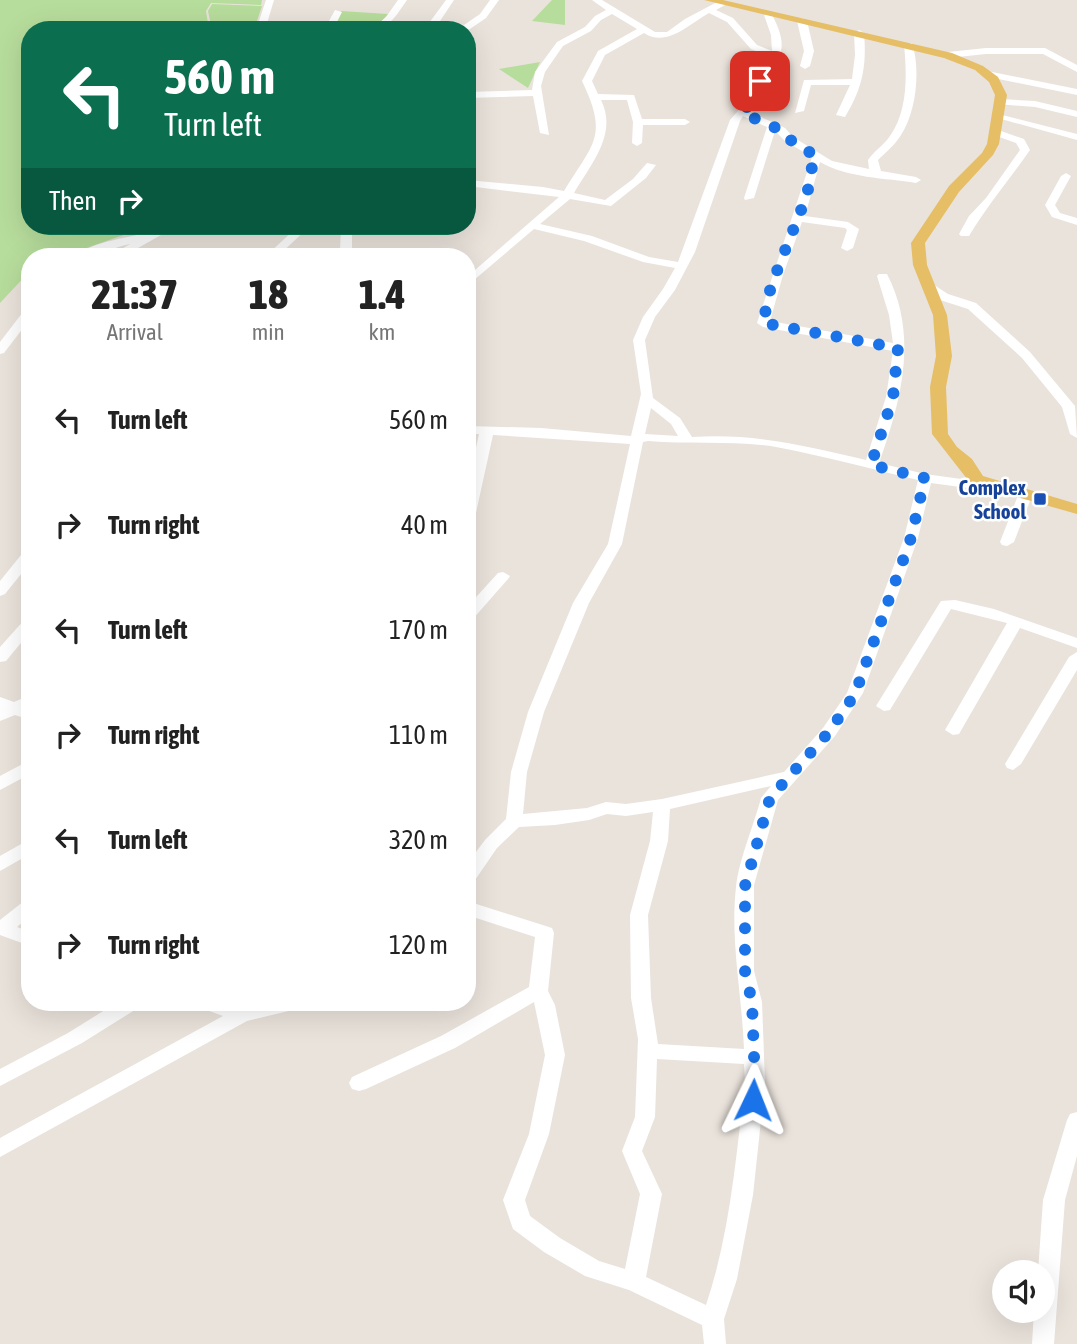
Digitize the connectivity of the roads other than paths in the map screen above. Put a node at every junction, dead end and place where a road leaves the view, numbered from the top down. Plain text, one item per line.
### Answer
1 (270, 0) edge
2 (403, 0) edge
3 (450, 0) edge
4 (495, 0) edge
5 (596, 0) edge
6 (709, 5) edge
7 (612, 10) junction
8 (338, 12) dead end
9 (768, 15) junction
10 (263, 21) edge
11 (333, 21) edge
12 (386, 21) edge
13 (435, 21) edge
14 (476, 21) edge
15 (802, 21) junction
16 (645, 29) junction
17 (859, 33) junction
18 (909, 45) junction
19 (774, 54) junction
20 (948, 55) junction
21 (805, 66) dead end
22 (1077, 69) edge
23 (987, 74) junction
24 (858, 82) junction
25 (1077, 92) edge
26 (537, 93) junction
27 (476, 95) edge
28 (596, 97) junction
29 (999, 108) junction
30 (799, 111) dead end
31 (742, 113) junction
32 (1077, 114) edge
33 (841, 115) dead end
34 (638, 122) junction
35 (685, 122) dead end
36 (772, 125) junction
37 (995, 132) junction
38 (545, 133) dead end
39 (1077, 137) edge
40 (637, 143) dead end
41 (817, 157) junction
42 (650, 165) dead end
43 (877, 174) junction
44 (1066, 176) dead end
45 (916, 180) dead end
46 (476, 183) edge
47 (567, 196) junction
48 (749, 198) dead end
49 (798, 218) junction
50 (1077, 222) edge
51 (532, 225) junction
52 (965, 234) dead end
53 (153, 235) joint
54 (294, 235) edge
55 (102, 248) edge
56 (130, 248) edge
57 (281, 248) edge
58 (847, 248) dead end
59 (682, 266) junction
60 (476, 275) edge
61 (883, 276) dead end
62 (928, 285) junction
63 (21, 323) edge
64 (898, 348) junction
65 (0, 350) edge
66 (645, 398) junction
67 (476, 430) edge
68 (487, 430) junction
69 (1077, 434) edge
70 (636, 440) junction
71 (687, 441) junction
72 (871, 465) junction
73 (925, 478) junction
74 (476, 481) edge
75 (991, 486) junction
76 (1026, 493) junction
77 (1077, 509) edge
78 (1007, 542) dead end
79 (21, 565) edge
80 (503, 576) dead end
81 (0, 592) edge
82 (476, 607) edge
83 (1015, 623) junction
84 (21, 632) edge
85 (1077, 643) edge
86 (0, 657) edge
87 (1077, 657) edge
88 (884, 706) dead end
89 (953, 730) dead end
90 (1013, 764) dead end
91 (21, 771) edge
92 (791, 776) junction
93 (0, 784) edge
94 (662, 805) junction
95 (514, 821) junction
96 (21, 851) edge
97 (0, 865) edge
98 (476, 865) edge
99 (476, 911) edge
100 (21, 913) edge
101 (1, 928) edge
102 (21, 936) edge
103 (538, 991) junction
104 (118, 1011) edge
105 (231, 1011) edge
106 (259, 1011) edge
107 (242, 1015) junction
108 (648, 1051) junction
109 (754, 1057) junction
110 (0, 1078) edge
111 (359, 1083) dead end
112 (1077, 1120) edge
113 (0, 1148) edge
114 (634, 1282) junction
115 (713, 1319) junction
116 (715, 1344) edge
117 (1042, 1344) edge

1 - 10 street
2 - 12 street
3 - 13 street
4 - 14 street
5 - 7 street
6 - 9 main road
6 - 16 street
6 - 19 street
7 - 16 street
7 - 26 street
8 - 11 street
9 - 15 main road
9 - 19 street
15 - 17 main road
15 - 21 street
16 - 28 street
17 - 18 main road
17 - 24 street
18 - 20 main road
18 - 43 street
19 - 31 street
20 - 22 street
20 - 23 main road
23 - 25 street
23 - 29 main road
24 - 30 street
24 - 33 street
26 - 27 street
26 - 38 street
28 - 34 street
28 - 47 street
29 - 32 street
29 - 37 main road
29 - 39 street
31 - 36 street
31 - 59 street
34 - 35 street
34 - 40 street
36 - 41 street
36 - 48 street
37 - 52 street
37 - 62 main road
41 - 43 street
41 - 49 street
42 - 47 street
43 - 45 street
44 - 50 street
46 - 47 street
47 - 51 street
49 - 58 street
49 - 64 street
51 - 59 street
51 - 60 street
53 - 55 street
53 - 56 street
54 - 57 street
59 - 66 street
61 - 64 street
62 - 69 street
62 - 75 main road
63 - 65 street
64 - 72 street
66 - 70 street
66 - 71 street
67 - 68 street
68 - 70 street
68 - 74 street
70 - 71 street
70 - 95 street
71 - 72 street
72 - 73 street
73 - 75 street
73 - 92 street
75 - 76 main road
76 - 77 main road
76 - 78 street
79 - 81 street
80 - 82 street
83 - 85 street
83 - 88 street
83 - 89 street
84 - 86 street
87 - 90 street
91 - 93 street
92 - 94 street
92 - 109 street
94 - 95 street
94 - 108 street
95 - 98 street
96 - 97 street
99 - 103 street
100 - 101 street
101 - 102 street
103 - 111 street
103 - 114 street
104 - 110 street
105 - 107 street
106 - 107 street
107 - 113 street
108 - 109 street
108 - 114 street
109 - 115 street
112 - 117 street
114 - 115 street
115 - 116 street

